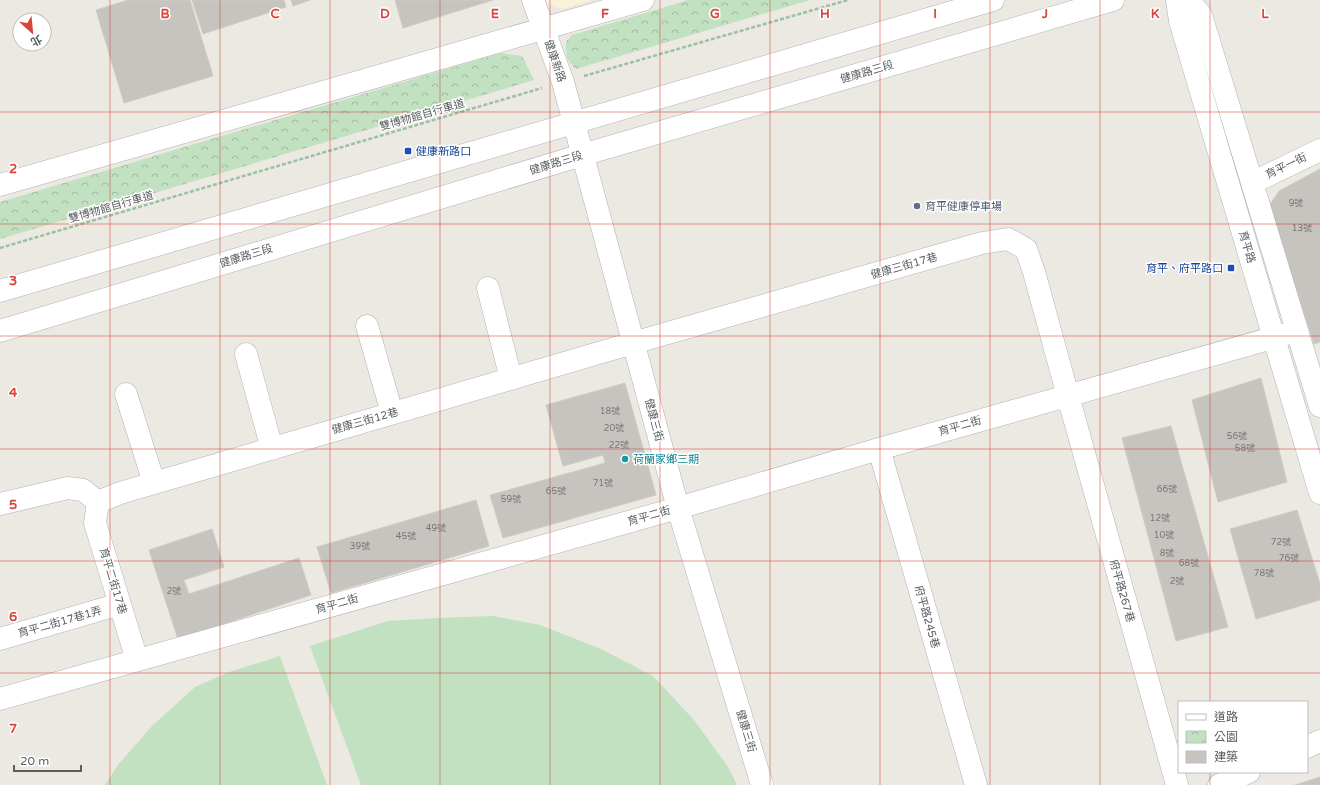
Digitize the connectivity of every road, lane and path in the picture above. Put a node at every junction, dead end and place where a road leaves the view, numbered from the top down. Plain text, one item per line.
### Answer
1 (533, 0) edge
2 (643, 0) edge
3 (848, 0) edge
4 (993, 0) edge
5 (1113, 0) edge
6 (1177, 0) edge
7 (1188, 0) edge
8 (544, 28) junction
9 (563, 82) junction
10 (573, 123) junction
11 (1320, 150) edge
12 (582, 155) junction
13 (1252, 182) junction
14 (0, 185) edge
15 (0, 248) edge
16 (488, 288) dead end
17 (0, 291) edge
18 (367, 326) dead end
19 (0, 330) edge
20 (1297, 331) junction
21 (1274, 338) junction
22 (633, 343) junction
23 (246, 354) dead end
24 (511, 379) junction
25 (126, 394) dead end
26 (1068, 396) junction
27 (1320, 406) edge
28 (392, 414) junction
29 (272, 448) junction
30 (879, 449) junction
31 (154, 483) junction
32 (1320, 493) edge
33 (98, 502) junction
34 (0, 504) edge
35 (678, 508) junction
36 (120, 604) junction
37 (0, 639) edge
38 (137, 660) junction
39 (0, 699) edge
40 (1320, 741) edge
41 (1308, 747) edge
42 (1246, 773) edge
43 (762, 785) edge
44 (976, 785) edge
45 (1177, 785) edge
46 (1219, 785) edge

1 - 8 street, 健康新路
2 - 8 street
3 - 9 path, 雙博物館自行車道
4 - 10 street
5 - 12 street, 健康路三段
6 - 21 street, 育平路
7 - 13 street
8 - 9 street, 健康新路
8 - 14 street
9 - 10 street, 健康新路
9 - 15 path, 雙博物館自行車道
10 - 12 street, 健康三街
10 - 17 street
11 - 13 street, 育平一街
12 - 19 street, 健康路三段
12 - 22 street, 健康三街
13 - 20 street
16 - 24 street
18 - 28 street
20 - 21 street, 育平二街
20 - 27 street
21 - 26 street, 育平二街
21 - 32 street, 育平路
22 - 24 street, 健康三街12巷
22 - 26 street, 健康三街17巷
22 - 35 street, 健康三街
23 - 29 street
24 - 28 street, 健康三街12巷
25 - 31 street
26 - 30 street, 育平二街
26 - 45 street, 府平路267巷
28 - 29 street, 健康三街12巷
29 - 31 street, 健康三街12巷
30 - 35 street, 育平二街
30 - 44 street, 府平路245巷
31 - 33 street, 健康三街12巷
33 - 34 street
33 - 36 street, 育平二街17巷
35 - 38 street, 育平二街
35 - 43 street, 健康三街
36 - 37 street, 育平二街17巷1弄
36 - 38 street, 育平二街17巷
38 - 39 street, 育平二街
40 - 41 street
42 - 46 street

